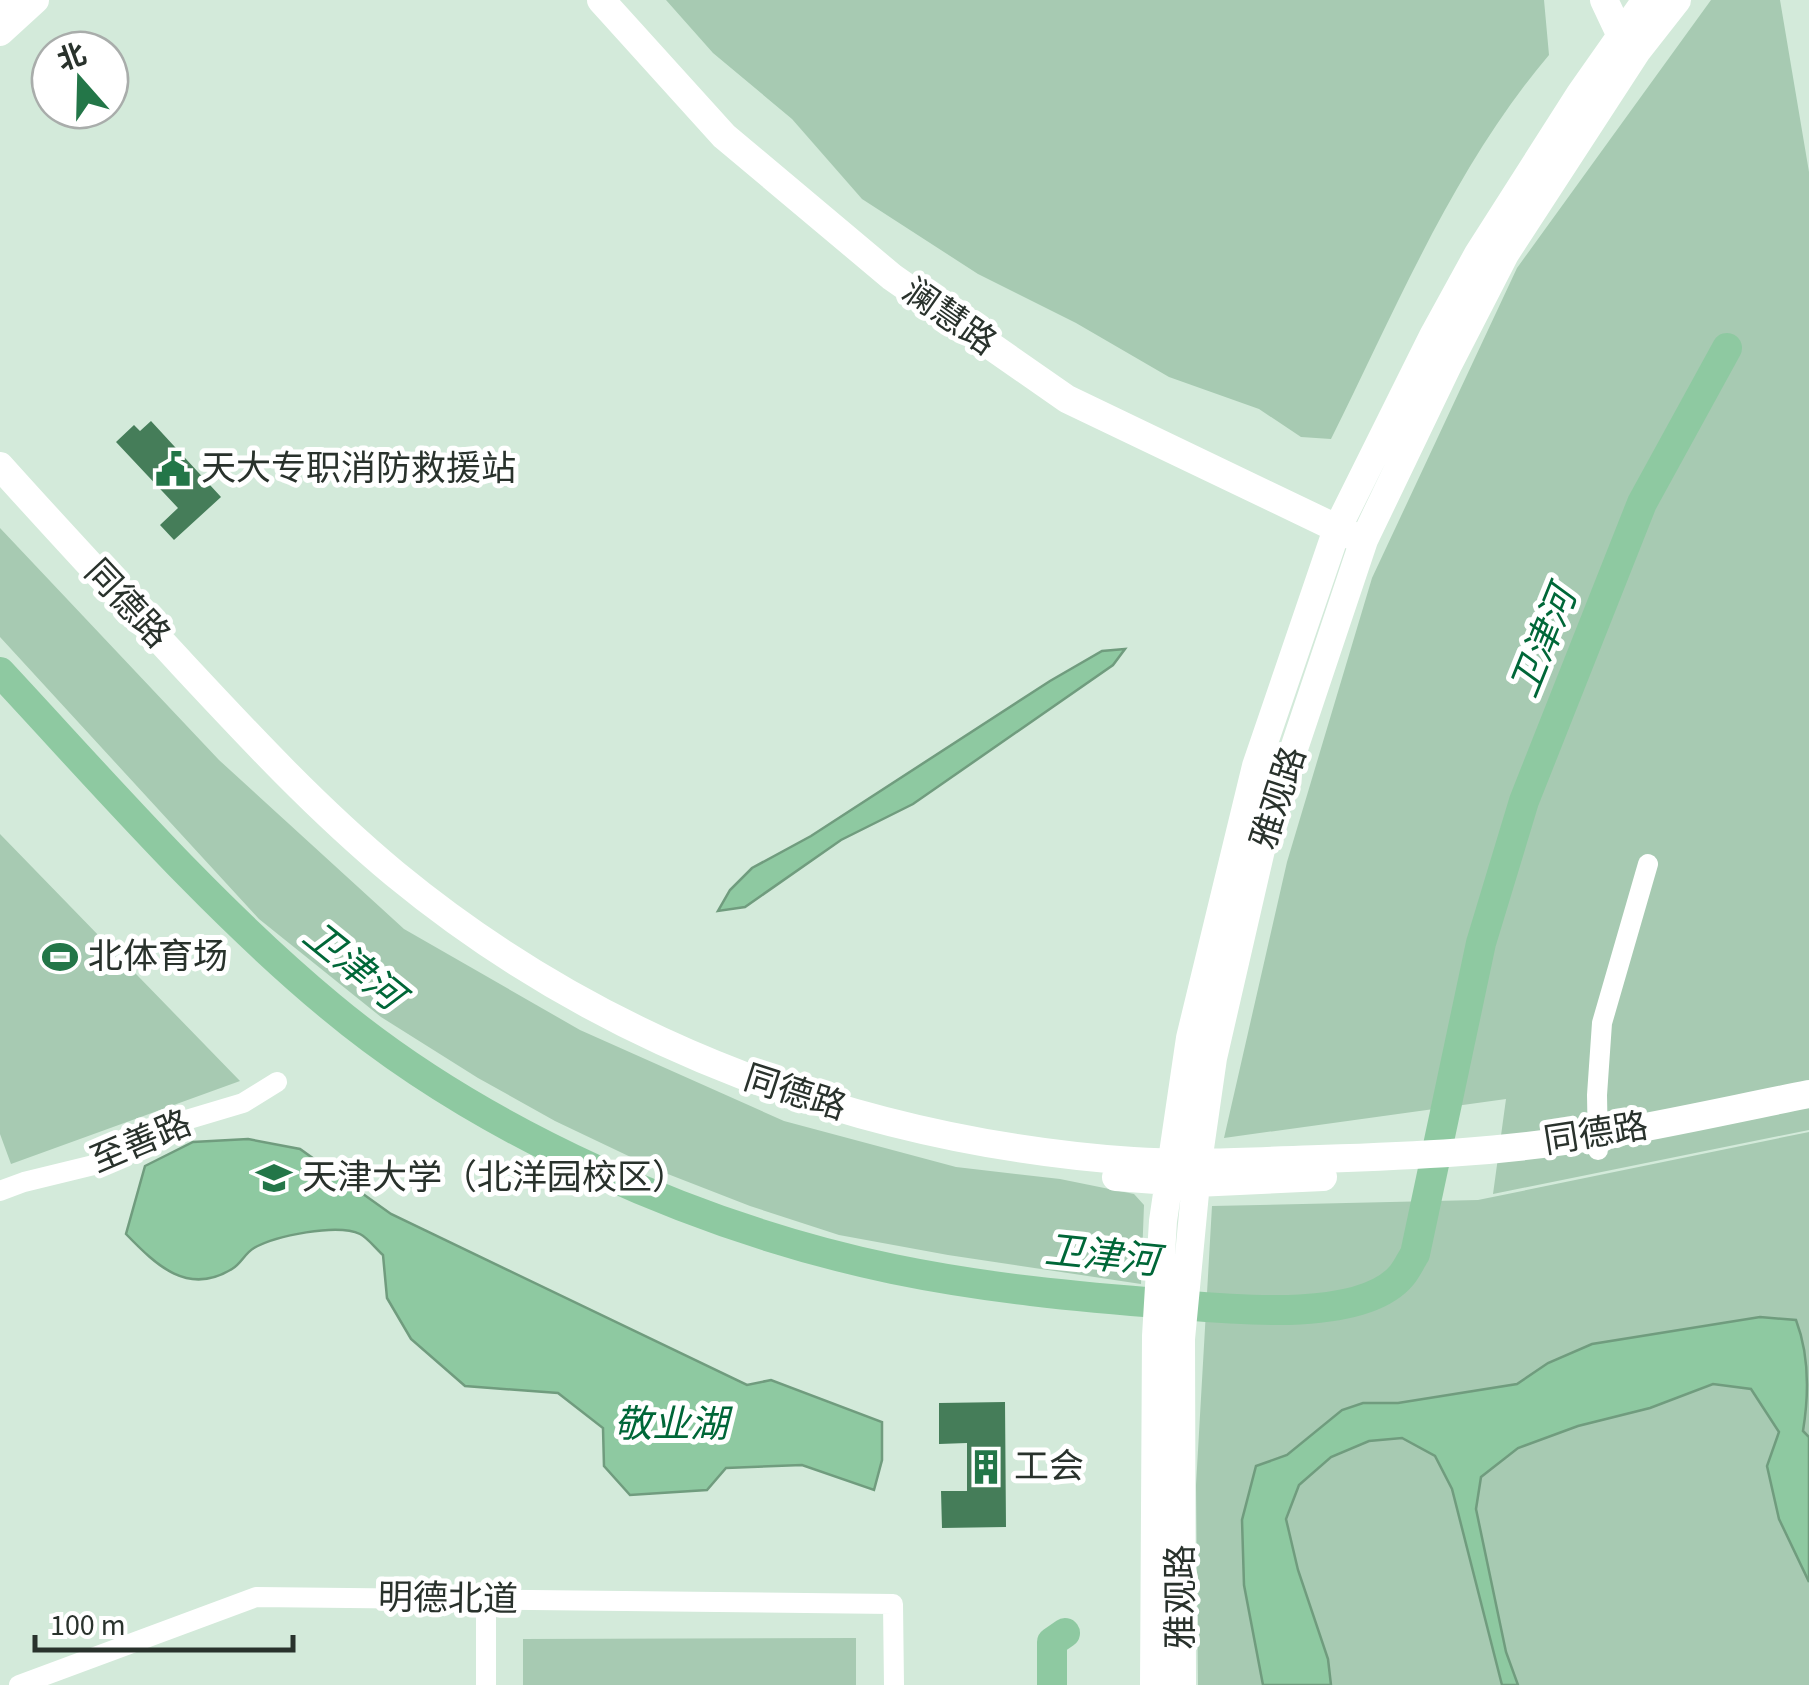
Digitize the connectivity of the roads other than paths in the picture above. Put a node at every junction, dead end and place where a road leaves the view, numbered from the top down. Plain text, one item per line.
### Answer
1 (34, 0) edge
2 (601, 0) edge
3 (1604, 0) edge
4 (1678, 0) edge
5 (1637, 22) edge
6 (0, 32) edge
7 (0, 466) edge
8 (0, 494) edge
9 (1337, 529) junction
10 (1364, 540) junction
11 (1648, 864) dead end
12 (277, 1082) dead end
13 (1809, 1094) edge
14 (1809, 1110) edge
15 (1598, 1143) junction
16 (1184, 1172) junction
17 (0, 1191) edge
18 (1168, 1337) junction
19 (486, 1600) junction
20 (19, 1685) edge
21 (486, 1685) edge
22 (894, 1685) edge
23 (1154, 1685) edge
24 (1182, 1685) edge

1 - 6 main road
2 - 9 main road, 澜慧路
3 - 5 main road
4 - 5 main road, 雅观路
5 - 9 main road, 雅观路
5 - 10 main road, 雅观路
7 - 16 main road, 同德路
8 - 16 main road, 同德路
9 - 10 main road, 澜慧路
9 - 16 main road, 雅观路
10 - 16 main road, 雅观路
11 - 15 street
12 - 17 street, 至善路
13 - 15 main road, 同德路
14 - 15 main road, 同德路
15 - 16 main road, 同德路
16 - 18 main road, 雅观路
16 - 18 main road, 雅观路
18 - 23 main road, 雅观路
18 - 24 main road, 雅观路
19 - 20 street, 明德北道
19 - 21 street
19 - 22 street, 明德北道

